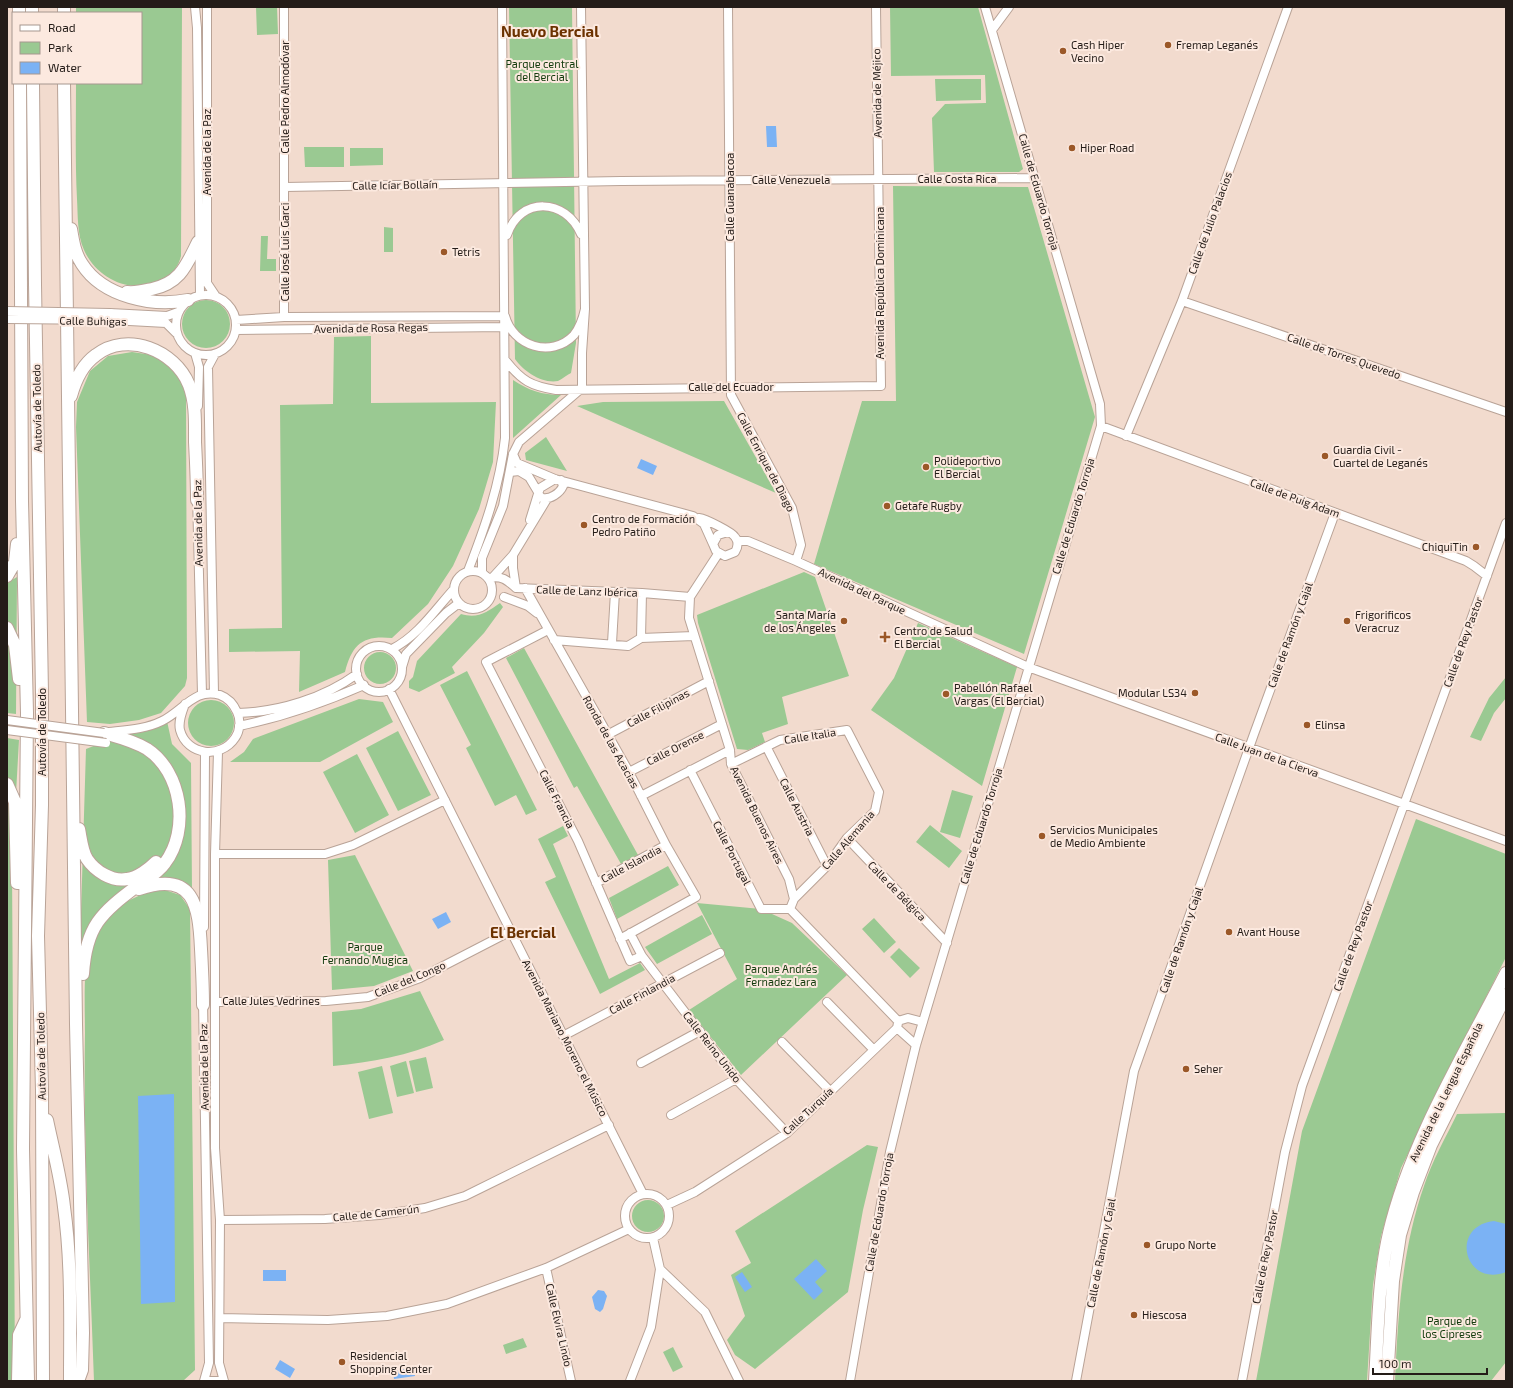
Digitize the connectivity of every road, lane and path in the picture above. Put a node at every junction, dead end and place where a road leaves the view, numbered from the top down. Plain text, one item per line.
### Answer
1 (195, 7) edge
2 (208, 7) edge
3 (284, 7) edge
4 (502, 7) edge
5 (581, 7) edge
6 (728, 7) edge
7 (876, 7) edge
8 (985, 7) edge
9 (1009, 7) edge
10 (1288, 7) edge
11 (992, 30) junction
12 (20, 84) edge
13 (33, 84) edge
14 (64, 84) edge
15 (1035, 178) junction
16 (879, 179) junction
17 (730, 180) junction
18 (64, 182) junction
19 (582, 182) junction
20 (504, 184) junction
21 (285, 187) junction
22 (583, 239) junction
23 (198, 242) junction
24 (504, 242) junction
25 (116, 291) junction
26 (200, 295) junction
27 (215, 295) junction
28 (188, 300) junction
29 (1182, 301) junction
30 (585, 309) junction
31 (7, 311) edge
32 (178, 312) junction
33 (110, 316) junction
34 (505, 316) junction
35 (284, 317) junction
36 (7, 319) edge
37 (236, 320) junction
38 (505, 327) junction
39 (236, 330) junction
40 (176, 333) junction
41 (195, 353) junction
42 (215, 354) junction
43 (506, 361) junction
44 (881, 386) joint
45 (732, 387) junction
46 (582, 388) junction
47 (1506, 412) edge
48 (68, 421) junction
49 (1100, 426) junction
50 (1126, 436) junction
51 (513, 454) junction
52 (510, 472) junction
53 (558, 480) junction
54 (587, 486) junction
55 (561, 490) junction
56 (538, 493) junction
57 (547, 499) junction
58 (197, 500) junction
59 (22, 501) junction
60 (1334, 513) junction
61 (693, 516) junction
62 (1506, 524) edge
63 (527, 530) junction
64 (728, 532) junction
65 (738, 541) junction
66 (713, 544) junction
67 (718, 554) junction
68 (513, 555) junction
69 (796, 561) junction
70 (468, 571) junction
71 (482, 572) junction
72 (7, 576) edge
73 (1487, 576) junction
74 (491, 577) junction
75 (516, 588) junction
76 (525, 588) junction
77 (454, 589) junction
78 (615, 592) junction
79 (642, 593) junction
80 (504, 597) junction
81 (690, 597) junction
82 (488, 602) junction
83 (459, 603) junction
84 (540, 616) junction
85 (7, 628) edge
86 (548, 630) junction
87 (694, 636) junction
88 (641, 638) junction
89 (554, 640) junction
90 (612, 644) junction
91 (392, 649) junction
92 (402, 667) junction
93 (1028, 667) junction
94 (357, 674) junction
95 (709, 681) junction
96 (364, 685) junction
97 (389, 689) junction
98 (214, 693) junction
99 (202, 694) junction
100 (184, 704) junction
101 (238, 712) junction
102 (27, 713) junction
103 (7, 720) edge
104 (722, 724) junction
105 (239, 726) junction
106 (7, 730) edge
107 (847, 730) joint
108 (607, 735) junction
109 (105, 738) junction
110 (767, 748) junction
111 (1249, 748) junction
112 (730, 750) junction
113 (218, 752) junction
114 (205, 753) junction
115 (731, 764) junction
116 (690, 770) junction
117 (629, 772) junction
118 (7, 784) edge
119 (641, 796) junction
120 (73, 799) junction
121 (445, 800) junction
122 (1404, 805) junction
123 (847, 838) junction
124 (1506, 841) edge
125 (666, 845) junction
126 (215, 854) junction
127 (827, 866) junction
128 (596, 883) junction
129 (120, 899) junction
130 (794, 899) junction
131 (790, 909) junction
132 (511, 931) junction
133 (630, 933) junction
134 (25, 939) junction
135 (620, 939) junction
136 (946, 943) junction
137 (720, 953) dead end
138 (642, 956) junction
139 (1506, 973) edge
140 (663, 983) junction
141 (1506, 995) edge
142 (326, 1001) joint
143 (216, 1002) junction
144 (827, 1002) dead end
145 (203, 1005) junction
146 (923, 1022) junction
147 (76, 1024) junction
148 (898, 1025) junction
149 (700, 1032) junction
150 (563, 1036) junction
151 (782, 1042) dead end
152 (916, 1045) junction
153 (873, 1049) junction
154 (640, 1063) dead end
155 (736, 1079) junction
156 (42, 1090) junction
157 (830, 1091) junction
158 (671, 1115) dead end
159 (609, 1125) junction
160 (787, 1133) junction
161 (643, 1194) junction
162 (668, 1205) junction
163 (220, 1220) junction
164 (629, 1229) junction
165 (653, 1238) junction
166 (546, 1268) junction
167 (660, 1269) junction
168 (70, 1292) junction
169 (27, 1317) junction
170 (220, 1318) junction
171 (83, 1333) junction
172 (18, 1381) edge
173 (28, 1381) edge
174 (43, 1381) edge
175 (70, 1381) edge
176 (78, 1381) edge
177 (87, 1381) edge
178 (204, 1381) edge
179 (209, 1381) edge
180 (224, 1381) edge
181 (571, 1381) edge
182 (630, 1381) edge
183 (739, 1381) edge
184 (850, 1381) edge
185 (1076, 1381) edge
186 (1242, 1381) edge
187 (1375, 1381) edge
188 (1387, 1381) edge

1 - 23 street, Avenida de la Paz
2 - 27 street, Avenida de la Paz
3 - 21 street, Calle Pedro Almodóvar
4 - 20 street
5 - 19 street
6 - 17 street, Calle Guanabacoa
7 - 16 street, Avenida de Méjico
8 - 11 street, Calle de Eduardo Torroja
9 - 11 street
10 - 29 street, Calle de Julio Palacios
11 - 15 street, Calle de Eduardo Torroja
12 - 59 highway, Autovía de Toledo
13 - 156 highway, Autovía de Toledo
14 - 18 highway
15 - 16 street, Calle Costa Rica
15 - 49 street, Calle de Eduardo Torroja
16 - 17 street, Calle Venezuela
16 - 44 street, Avenida República Dominicana
17 - 19 street, Calle Venezuela
17 - 45 street, Calle Guanabacoa
18 - 25 highway
18 - 48 highway
19 - 20 street, Calle Icíar Bollaín
19 - 22 street
20 - 21 street, Calle Icíar Bollaín
20 - 24 street
21 - 35 street, Calle José Luis Garci
22 - 24 street
22 - 30 street
23 - 25 highway
23 - 26 street, Avenida de la Paz
24 - 34 street
25 - 28 highway
26 - 27 street
26 - 28 street
27 - 37 street
28 - 32 street
29 - 47 street, Calle de Torres Quevedo
29 - 50 street, Calle de Julio Palacios
30 - 34 street
30 - 46 street
31 - 33 street, Calle Buhigas, bridge
32 - 33 street, Calle Buhigas
32 - 40 street
33 - 36 street, Calle Buhigas, bridge
33 - 40 street, Calle Buhigas
34 - 35 street, Avenida de Rosa Regas
34 - 38 street
35 - 37 street, Avenida de Rosa Regas
37 - 39 street
38 - 39 street, Avenida de Rosa Regas
38 - 43 street
39 - 42 street
40 - 41 street
41 - 42 street
41 - 58 street, Avenida de la Paz
42 - 98 street, Avenida de la Paz
43 - 46 street, Calle del Ecuador
43 - 70 street
44 - 45 street, Calle del Ecuador
45 - 46 street, Calle del Ecuador
45 - 69 street, Calle Enrique de Diago
46 - 51 street
48 - 58 highway
48 - 120 highway
49 - 50 street, Calle de Puig Adam
49 - 93 street, Calle de Eduardo Torroja
50 - 60 street, Calle de Puig Adam
51 - 52 street
51 - 53 street
52 - 56 street
52 - 71 street
53 - 54 street
53 - 55 street
53 - 56 street
54 - 55 street
54 - 61 street
55 - 57 street
56 - 57 street
56 - 63 street
57 - 63 street
58 - 99 street, Avenida de la Paz
59 - 72 highway
59 - 102 highway, Autovía de Toledo
60 - 73 street, Calle de Puig Adam
60 - 111 street, Calle de Ramón y Cajal
61 - 64 street
61 - 66 street
62 - 73 street, Calle de Rey Pastor
63 - 68 street
64 - 65 street
64 - 66 street
65 - 67 street
65 - 69 street, Avenida del Parque
66 - 67 street
67 - 81 street
68 - 74 street
68 - 75 street
69 - 93 street, Avenida del Parque
70 - 71 street
70 - 77 street
71 - 74 street
73 - 122 street, Calle de Rey Pastor
74 - 75 street
74 - 82 street
75 - 76 street, Calle de Lanz Ibérica
75 - 80 street
76 - 78 street, Calle de Lanz Ibérica
76 - 84 street, Ronda de las Acacias
77 - 83 street
77 - 91 street
78 - 79 street, Calle de Lanz Ibérica
78 - 90 street
79 - 81 street, Calle de Lanz Ibérica
79 - 88 street
80 - 82 street
80 - 84 street
81 - 87 street, Avenida Buenos Aires
82 - 83 street
83 - 92 street
84 - 86 street, Ronda de las Acacias
85 - 102 highway
86 - 89 street, Ronda de las Acacias
86 - 128 street, Calle Francia
87 - 88 street
87 - 95 street, Avenida Buenos Aires
88 - 90 street
89 - 90 street
89 - 108 street, Ronda de las Acacias
91 - 92 street
91 - 94 street
92 - 97 street
93 - 111 street, Calle Juan de la Cierva
93 - 136 street, Calle de Eduardo Torroja
94 - 96 street
94 - 101 street
95 - 104 street, Avenida Buenos Aires
95 - 108 street, Calle Filipinas
96 - 97 street
96 - 105 street
97 - 121 street, Avenida Mariano Moreno el Músico
98 - 99 street
98 - 101 street
99 - 100 street
100 - 109 street
100 - 114 street
101 - 105 street
102 - 134 highway, Autovía de Toledo
103 - 109 street, bridge
104 - 112 street, Avenida Buenos Aires
104 - 117 street, Calle Orense
105 - 113 street
106 - 109 street, bridge
107 - 110 street, Calle Italia
107 - 123 street, Calle Alemania
108 - 117 street, Ronda de las Acacias
109 - 120 highway
109 - 129 highway
110 - 115 street, Calle Italia
110 - 127 street, Calle Austria
111 - 122 street, Calle Juan de la Cierva
111 - 185 street, Calle de Ramón y Cajal
112 - 115 street, Avenida Buenos Aires
112 - 116 street
113 - 114 street
113 - 126 street
114 - 145 street, Avenida de la Paz
115 - 130 street, Avenida Buenos Aires
116 - 119 street
116 - 131 street, Calle Portugal
117 - 119 street, Ronda de las Acacias
118 - 134 highway
119 - 125 street, Ronda de las Acacias
120 - 147 highway
121 - 126 street
121 - 132 street, Avenida Mariano Moreno el Músico
122 - 124 street, Calle Juan de la Cierva
122 - 186 street, Calle de Rey Pastor
123 - 127 street, Calle Alemania
123 - 136 street, Calle de Bélgica
125 - 128 street, Calle Islandia
125 - 133 street, Ronda de las Acacias
126 - 143 street
127 - 130 street, Calle Alemania
128 - 135 street, Calle Francia
129 - 145 highway
129 - 147 highway
130 - 131 street
131 - 148 street
132 - 142 street, Calle del Congo
132 - 150 street, Avenida Mariano Moreno el Músico
133 - 135 street
133 - 138 street, Calle Reino Unido
134 - 169 highway, Autovía de Toledo
135 - 138 street, Calle Francia
136 - 146 street, Calle de Eduardo Torroja
137 - 140 street, Calle Finlandia
138 - 140 street, Calle Reino Unido
139 - 187 highway, Avenida de la Lengua Española
140 - 149 street, Calle Reino Unido
140 - 150 street, Calle Finlandia
141 - 188 highway, Avenida de la Lengua Española
142 - 143 street, Calle Jules Vedrines
143 - 163 street
144 - 153 street
145 - 178 street, Avenida de la Paz
146 - 148 street
146 - 152 street, Calle de Eduardo Torroja
147 - 171 highway
148 - 152 street
148 - 153 street, Calle Turquía
149 - 154 street
149 - 155 street, Calle Reino Unido
150 - 159 street, Avenida Mariano Moreno el Músico
151 - 157 street
152 - 184 street, Calle de Eduardo Torroja
153 - 157 street, Calle Turquía
155 - 158 street
155 - 160 street, Calle Reino Unido
156 - 168 highway
156 - 174 highway, Autovía de Toledo
157 - 160 street, Calle Turquía
159 - 161 street, Avenida Mariano Moreno el Músico
159 - 163 street, Calle de Camerún
160 - 162 street, Calle Turquía
161 - 162 street
161 - 164 street
162 - 165 street
163 - 170 street
164 - 165 street
164 - 166 street
165 - 167 street
166 - 170 street
166 - 181 street, Calle Elvira Lindo
167 - 182 street
167 - 183 street
168 - 175 highway
168 - 176 highway
169 - 172 highway
169 - 173 highway, Autovía de Toledo
170 - 180 street
171 - 176 highway
171 - 177 highway
179 - 180 street

